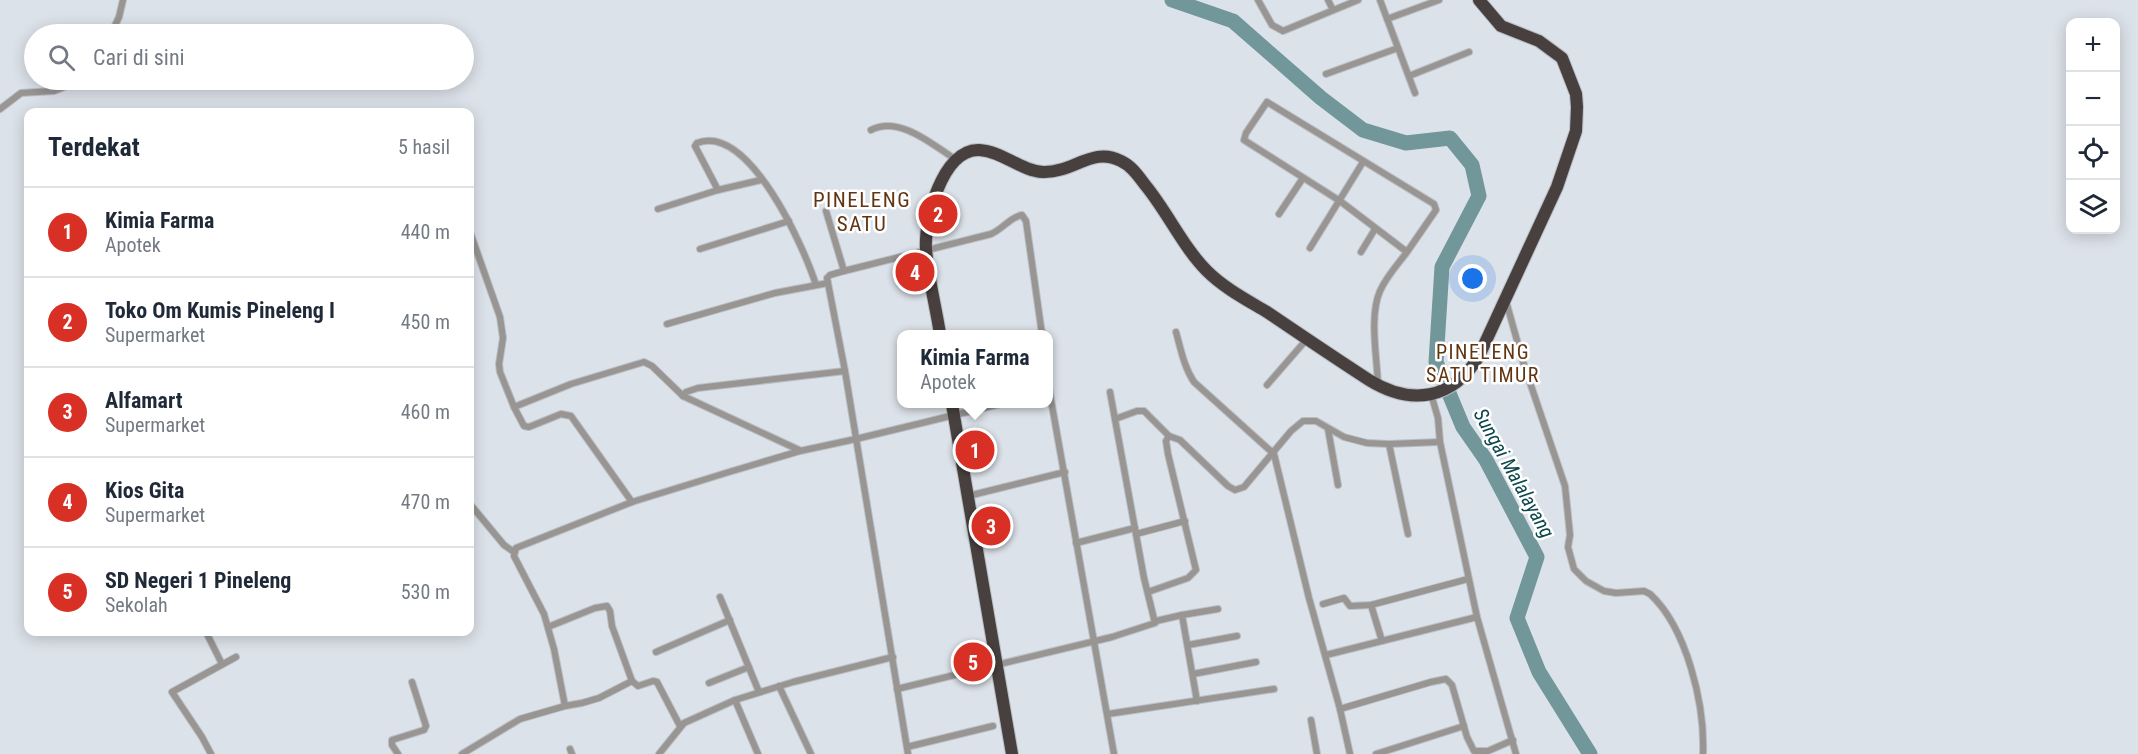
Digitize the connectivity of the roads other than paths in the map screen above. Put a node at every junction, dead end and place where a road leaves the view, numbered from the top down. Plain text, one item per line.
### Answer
1 (123, 0) edge
2 (1258, 0) edge
3 (1328, 0) edge
4 (1358, 0) edge
5 (1380, 0) edge
6 (1439, 0) edge
7 (1479, 0) edge
8 (1333, 10) junction
9 (1387, 20) junction
10 (116, 24) edge
11 (1398, 48) junction
12 (1469, 52) dead end
13 (1326, 74) dead end
14 (1409, 76) junction
15 (56, 90) edge
16 (1415, 93) dead end
17 (0, 109) edge
18 (871, 130) dead end
19 (955, 159) junction
20 (1363, 162) junction
21 (1303, 178) junction
22 (761, 180) junction
23 (718, 190) junction
24 (1340, 201) junction
25 (658, 209) dead end
26 (826, 211) dead end
27 (1279, 214) dead end
28 (789, 220) junction
29 (1375, 229) junction
30 (474, 243) edge
31 (1310, 248) dead end
32 (700, 249) dead end
33 (926, 250) junction
34 (1361, 252) dead end
35 (1407, 252) junction
36 (844, 271) junction
37 (828, 283) junction
38 (816, 285) junction
39 (1505, 299) junction
40 (668, 324) dead end
41 (939, 330) edge
42 (1041, 330) edge
43 (1176, 332) dead end
44 (1307, 339) junction
45 (845, 371) junction
46 (1267, 385) dead end
47 (1378, 386) junction
48 (1110, 393) dead end
49 (1434, 394) junction
50 (683, 396) junction
51 (514, 407) junction
52 (969, 408) edge
53 (1052, 408) edge
54 (953, 410) edge
55 (1115, 419) junction
56 (1328, 429) junction
57 (1169, 436) junction
58 (856, 439) junction
59 (1440, 442) junction
60 (1389, 444) junction
61 (800, 451) junction
62 (1274, 454) junction
63 (1065, 472) junction
64 (1338, 485) dead end
65 (968, 496) junction
66 (632, 502) junction
67 (474, 509) edge
68 (1185, 521) junction
69 (1135, 531) junction
70 (1408, 534) dead end
71 (1076, 543) junction
72 (514, 552) junction
73 (1468, 579) junction
74 (1148, 592) junction
75 (720, 597) dead end
76 (1323, 604) dead end
77 (1371, 605) junction
78 (1218, 609) dead end
79 (1182, 615) junction
80 (1477, 617) junction
81 (730, 620) junction
82 (1156, 621) junction
83 (548, 627) junction
84 (208, 636) edge
85 (1237, 636) dead end
86 (1382, 640) junction
87 (1093, 642) junction
88 (1188, 645) junction
89 (656, 652) dead end
90 (1326, 655) junction
91 (236, 657) dead end
92 (893, 657) junction
93 (1256, 662) dead end
94 (222, 664) junction
95 (996, 664) junction
96 (749, 667) junction
97 (1193, 674) junction
98 (632, 681) junction
99 (412, 682) dead end
100 (709, 683) dead end
101 (779, 686) junction
102 (897, 689) junction
103 (1274, 689) dead end
104 (759, 692) junction
105 (735, 700) junction
106 (1197, 701) junction
107 (565, 706) junction
108 (1340, 709) junction
109 (1108, 714) junction
110 (1311, 720) dead end
111 (680, 726) junction
112 (993, 726) dead end
113 (1464, 726) junction
114 (1513, 740) junction
115 (907, 751) edge
116 (1475, 753) edge
117 (211, 754) edge
118 (398, 754) edge
119 (462, 754) edge
120 (659, 754) edge
121 (758, 754) edge
122 (811, 754) edge
123 (1012, 754) edge
124 (1114, 754) edge
125 (1317, 754) edge
126 (1350, 754) edge
127 (1376, 754) edge
128 (1516, 754) edge
129 (1703, 754) edge

1 - 10 street
2 - 8 street
3 - 8 street
4 - 8 street
5 - 9 street
6 - 9 street
7 - 39 highway
9 - 11 street
11 - 13 street
11 - 14 street
12 - 14 street
14 - 16 street
15 - 17 street
18 - 19 street
19 - 33 highway
19 - 44 highway
20 - 21 street
20 - 24 street
20 - 35 street
21 - 24 street
21 - 27 street
22 - 23 street
22 - 23 street
22 - 28 street
23 - 25 street
24 - 29 street
24 - 31 street
26 - 36 street
28 - 32 street
28 - 38 street
29 - 34 street
29 - 35 street
30 - 51 street
33 - 36 street
33 - 41 highway
33 - 42 street
35 - 47 street
36 - 37 street
37 - 38 street
37 - 45 street
38 - 40 street
39 - 49 highway
39 - 129 street
43 - 62 street
44 - 46 street
44 - 47 highway
45 - 50 street
45 - 58 street
47 - 49 highway
48 - 55 street
49 - 59 street
50 - 51 street
50 - 61 street
51 - 66 street
52 - 54 street
53 - 63 street
54 - 58 street
54 - 65 highway
55 - 57 street
55 - 69 street
56 - 60 street
56 - 62 street
56 - 64 street
57 - 62 street
57 - 68 street
58 - 61 street
58 - 92 street
59 - 60 street
59 - 73 street
60 - 70 street
61 - 66 street
62 - 90 street
63 - 65 street
63 - 71 street
65 - 95 highway
66 - 72 street
67 - 72 street
68 - 69 street
68 - 74 street
69 - 71 street
69 - 74 street
71 - 87 street
72 - 83 street
73 - 77 street
73 - 80 street
74 - 82 street
75 - 81 street
76 - 77 street
77 - 86 street
78 - 79 street
79 - 82 street
79 - 88 street
80 - 86 street
80 - 114 street
81 - 89 street
81 - 96 street
82 - 87 street
83 - 98 street
83 - 107 street
84 - 94 street
85 - 88 street
86 - 90 street
87 - 95 street
87 - 109 street
88 - 97 street
90 - 108 street
91 - 94 street
92 - 101 street
92 - 102 street
93 - 97 street
94 - 117 street
95 - 102 street
95 - 123 highway
96 - 100 street
96 - 104 street
97 - 106 street
98 - 107 street
98 - 111 street
99 - 118 street
101 - 104 street
101 - 122 street
102 - 115 street
103 - 106 street
104 - 105 street
105 - 111 street
105 - 121 street
106 - 109 street
107 - 119 street
108 - 113 street
108 - 126 street
109 - 124 street
110 - 125 street
111 - 120 street
112 - 115 street
113 - 116 street
113 - 127 street
114 - 116 street
114 - 128 street

